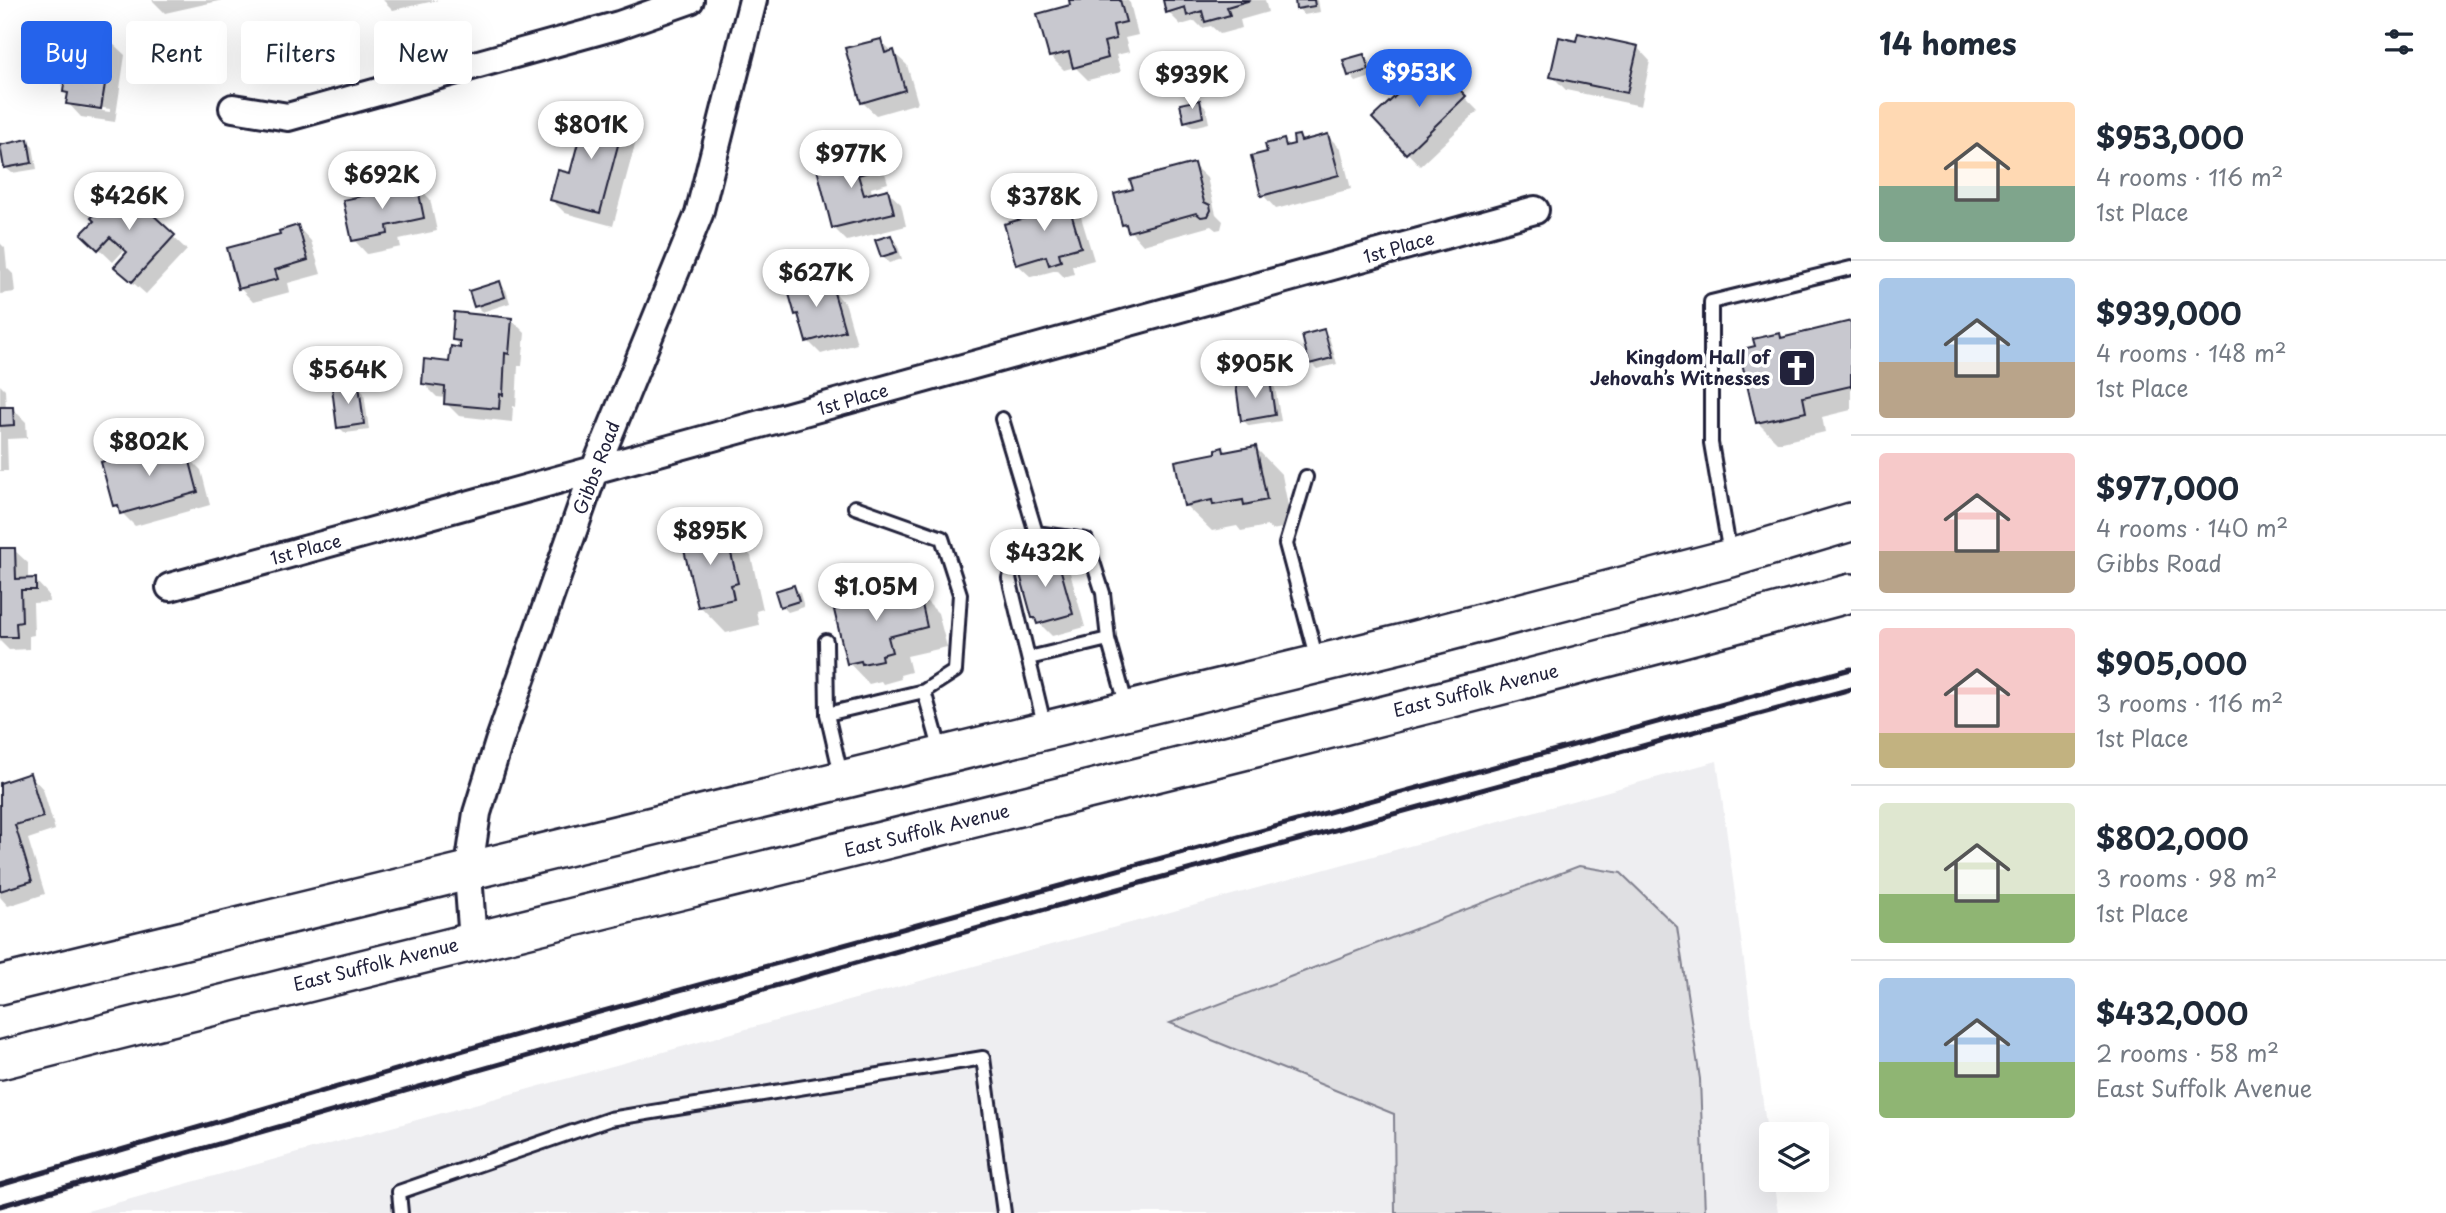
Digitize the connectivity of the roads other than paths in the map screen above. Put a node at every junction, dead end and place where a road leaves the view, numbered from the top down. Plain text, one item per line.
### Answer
1 (690, 0) edge
2 (753, 0) edge
3 (233, 108) dead end
4 (1535, 210) dead end
5 (1851, 268) edge
6 (1002, 419) dead end
7 (594, 471) junction
8 (1306, 477) dead end
9 (855, 507) dead end
10 (1851, 522) edge
11 (1731, 558) junction
12 (1009, 578) dead end
13 (170, 587) dead end
14 (1851, 593) edge
15 (1108, 639) junction
16 (826, 641) dead end
17 (1029, 658) junction
18 (1318, 664) junction
19 (924, 691) junction
20 (1128, 710) junction
21 (827, 713) junction
22 (1046, 731) junction
23 (942, 756) junction
24 (842, 780) junction
25 (469, 870) junction
26 (473, 941) junction
27 (0, 985) edge
28 (0, 1060) edge
29 (401, 1213) edge
30 (1004, 1213) edge

1 - 3 street
2 - 7 street, Gibbs Road
4 - 7 street, 1st Place
5 - 11 lane
6 - 15 lane
7 - 13 street, 1st Place
7 - 25 street, Gibbs Road
8 - 18 lane
9 - 19 lane
10 - 11 main road
11 - 18 main road
12 - 17 lane
14 - 26 main road, East Suffolk Avenue
15 - 17 lane
15 - 20 lane
16 - 21 lane
17 - 22 lane
18 - 20 main road
19 - 21 lane
19 - 23 lane
20 - 22 main road
21 - 24 lane
22 - 23 main road
23 - 24 main road
24 - 25 main road
25 - 26 street, Gibbs Road
25 - 27 main road
26 - 28 main road, East Suffolk Avenue
29 - 30 lane

